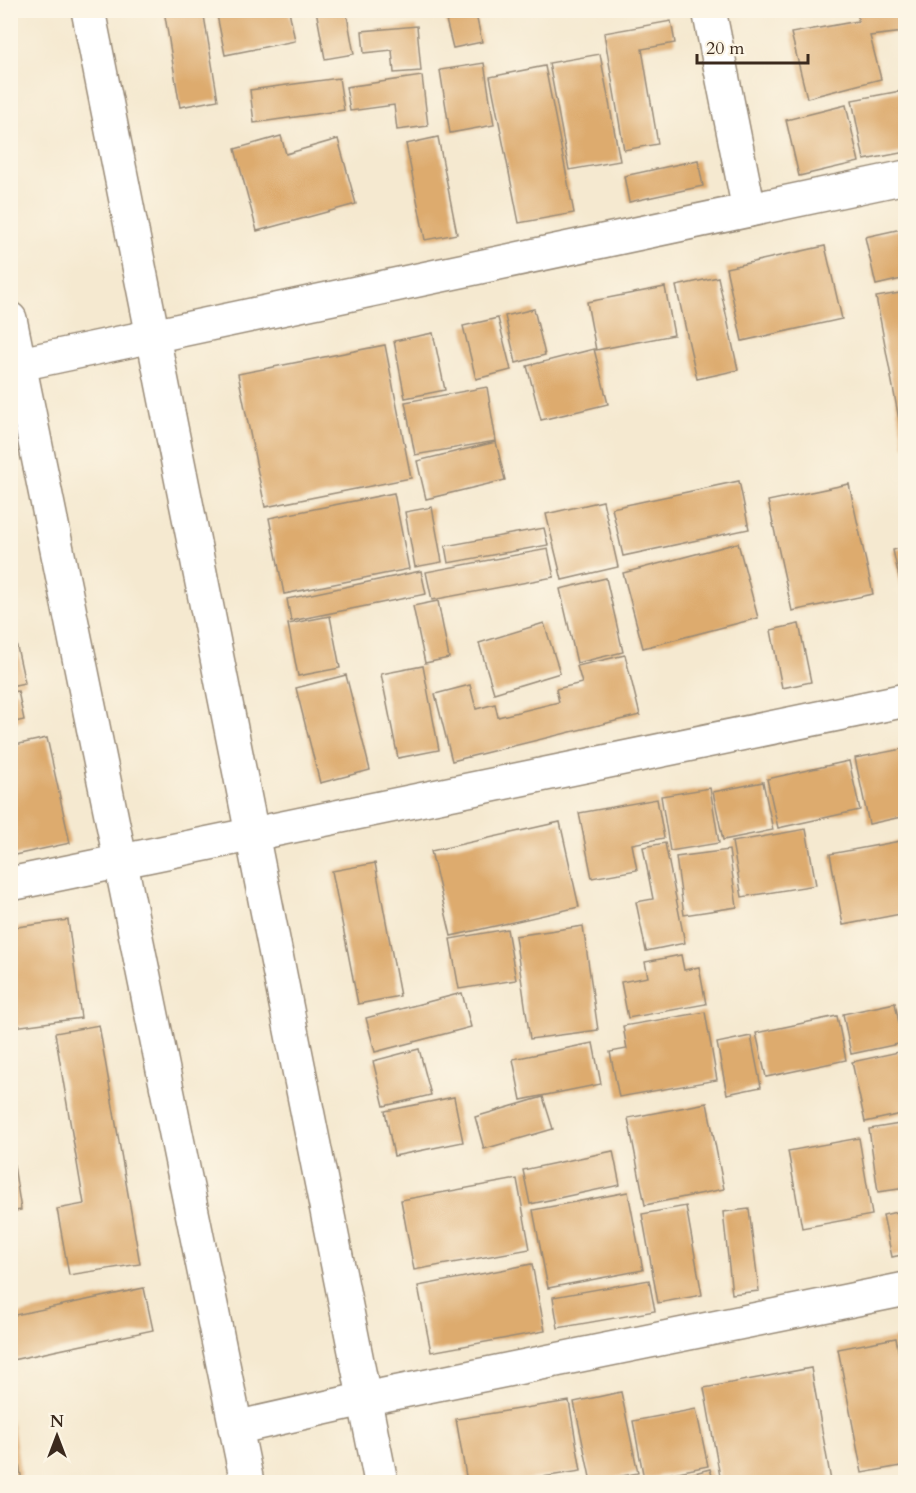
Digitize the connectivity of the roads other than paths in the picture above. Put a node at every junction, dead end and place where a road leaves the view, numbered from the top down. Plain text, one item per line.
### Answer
1 (88, 10) edge
2 (709, 10) edge
3 (906, 177) edge
4 (749, 210) junction
5 (10, 318) edge
6 (153, 337) junction
7 (20, 364) junction
8 (906, 700) edge
9 (252, 835) junction
10 (121, 862) junction
11 (10, 884) edge
12 (906, 1289) edge
13 (364, 1399) junction
14 (236, 1428) junction
15 (247, 1482) edge
16 (381, 1482) edge

1 - 6 street
2 - 4 street
3 - 4 street
4 - 6 street
5 - 7 street
6 - 7 street
6 - 9 street
7 - 10 street
8 - 9 street
9 - 10 street
9 - 13 street
10 - 11 street
10 - 14 street
12 - 13 street
13 - 14 street
13 - 16 street
14 - 15 street

